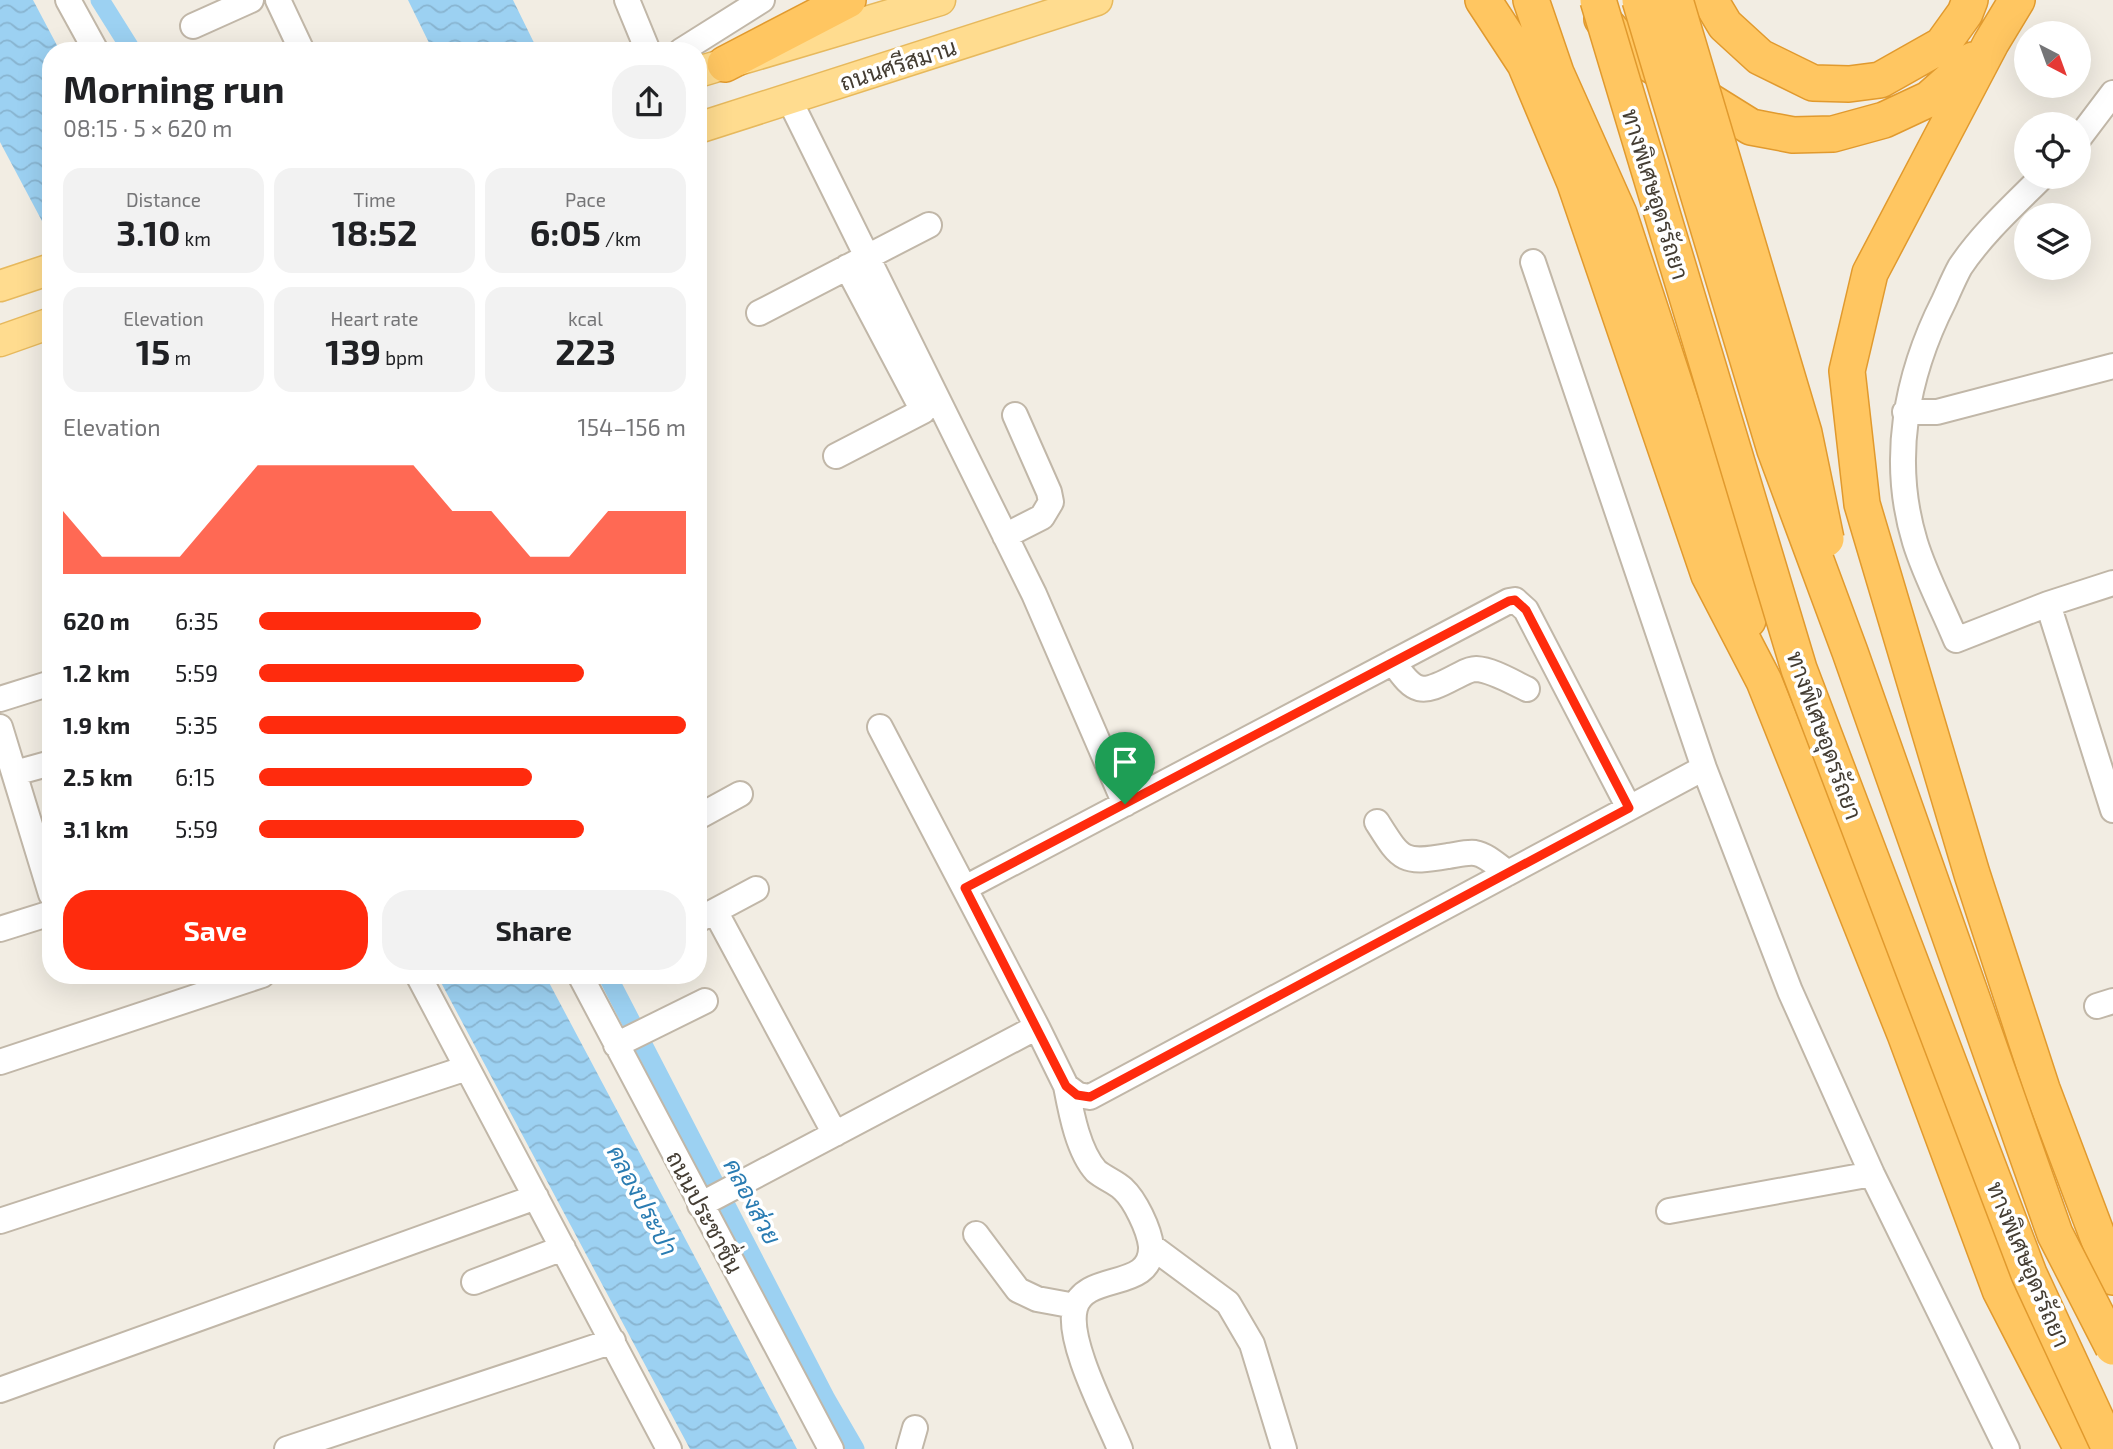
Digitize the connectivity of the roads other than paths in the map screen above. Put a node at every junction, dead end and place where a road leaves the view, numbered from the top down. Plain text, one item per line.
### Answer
1 (68, 0) edge
2 (251, 0) edge
3 (278, 0) edge
4 (627, 0) edge
5 (762, 0) edge
6 (848, 0) edge
7 (940, 0) edge
8 (1097, 0) edge
9 (1483, 0) edge
10 (1531, 0) edge
11 (1586, 0) edge
12 (1598, 0) edge
13 (1640, 0) edge
14 (1675, 0) edge
15 (1710, 0) edge
16 (2017, 0) edge
17 (1968, 6) edge
18 (192, 26) dead end
19 (91, 42) edge
20 (298, 42) edge
21 (644, 42) edge
22 (695, 42) edge
23 (1992, 43) junction
24 (711, 68) edge
25 (2113, 93) edge
26 (789, 99) junction
27 (2091, 122) edge
28 (707, 125) edge
29 (2031, 189) edge
30 (929, 225) dead end
31 (857, 262) junction
32 (1533, 262) dead end
33 (42, 277) edge
34 (0, 286) edge
35 (759, 313) dead end
36 (42, 326) edge
37 (0, 341) edge
38 (2113, 366) edge
39 (1905, 412) junction
40 (1015, 415) dead end
41 (836, 456) dead end
42 (1005, 536) junction
43 (2113, 583) edge
44 (2048, 604) junction
45 (1850, 652) junction
46 (1393, 662) junction
47 (1764, 681) junction
48 (42, 686) edge
49 (1527, 690) dead end
50 (0, 699) edge
51 (0, 727) edge
52 (880, 727) dead end
53 (42, 764) edge
54 (9, 768) edge
55 (1704, 768) junction
56 (740, 794) dead end
57 (2111, 801) edge
58 (1125, 804) junction
59 (1629, 808) junction
60 (707, 812) edge
61 (1377, 822) dead end
62 (42, 841) edge
63 (1508, 873) junction
64 (965, 888) junction
65 (756, 889) dead end
66 (707, 915) edge
67 (42, 916) edge
68 (707, 918) edge
69 (0, 929) edge
70 (235, 984) edge
71 (423, 984) edge
72 (587, 984) edge
73 (705, 1001) dead end
74 (1037, 1027) junction
75 (630, 1039) junction
76 (0, 1062) edge
77 (467, 1068) junction
78 (1066, 1086) junction
79 (835, 1134) junction
80 (1872, 1174) junction
81 (536, 1197) junction
82 (714, 1199) junction
83 (1669, 1211) dead end
84 (0, 1221) edge
85 (976, 1234) dead end
86 (1151, 1246) junction
87 (563, 1248) junction
88 (2113, 1277) edge
89 (474, 1282) dead end
90 (1075, 1306) junction
91 (613, 1341) junction
92 (2113, 1347) edge
93 (0, 1390) edge
94 (287, 1449) edge
95 (669, 1449) edge
96 (831, 1449) edge
97 (1120, 1449) edge
98 (1284, 1449) edge
99 (2007, 1449) edge
100 (2082, 1449) edge
101 (2110, 1449) edge

1 - 19 street
2 - 18 street
3 - 20 street
4 - 21 street
5 - 22 street
6 - 24 highway
7 - 24 main road
8 - 26 main road, ถนนศรีสมาน
9 - 47 highway
10 - 47 highway
11 - 23 highway, bridge
12 - 101 highway, ทางพิเศษอุดรรัถยา, bridge
13 - 45 highway, ทางพิเศษอุดรรัถยา, bridge
14 - 45 highway, bridge
15 - 17 highway
16 - 23 highway
23 - 88 highway
25 - 27 street
26 - 28 main road, ถนนศรีสมาน
26 - 31 street
29 - 39 street
30 - 31 street
31 - 35 street
31 - 41 street
31 - 42 street
32 - 55 street
33 - 34 main road
36 - 37 main road
38 - 39 street
39 - 44 street
40 - 42 street
42 - 58 street
43 - 44 street
44 - 57 street
45 - 92 highway, ทางพิเศษอุดรรัถยา, bridge
46 - 49 street
46 - 58 street
46 - 59 street
47 - 100 highway
48 - 50 street
51 - 54 street
52 - 64 street
53 - 54 street
54 - 62 street
55 - 59 street
55 - 80 street
56 - 60 street
58 - 64 street
59 - 63 street
61 - 63 street
63 - 78 street
64 - 74 street
65 - 66 street
67 - 69 street
68 - 79 street
70 - 76 street
71 - 77 street
72 - 75 street, ถนนประชาชื่น
73 - 75 street
74 - 78 street
74 - 79 street
75 - 82 street, ถนนประชาชื่น
77 - 81 street
77 - 84 street
78 - 86 street
79 - 82 street
80 - 83 street
80 - 99 street
81 - 87 street
81 - 93 street
82 - 96 street, ถนนประชาชื่น
85 - 90 street
86 - 90 street
86 - 98 street
87 - 89 street
87 - 91 street
90 - 97 street
91 - 94 street
91 - 95 street

